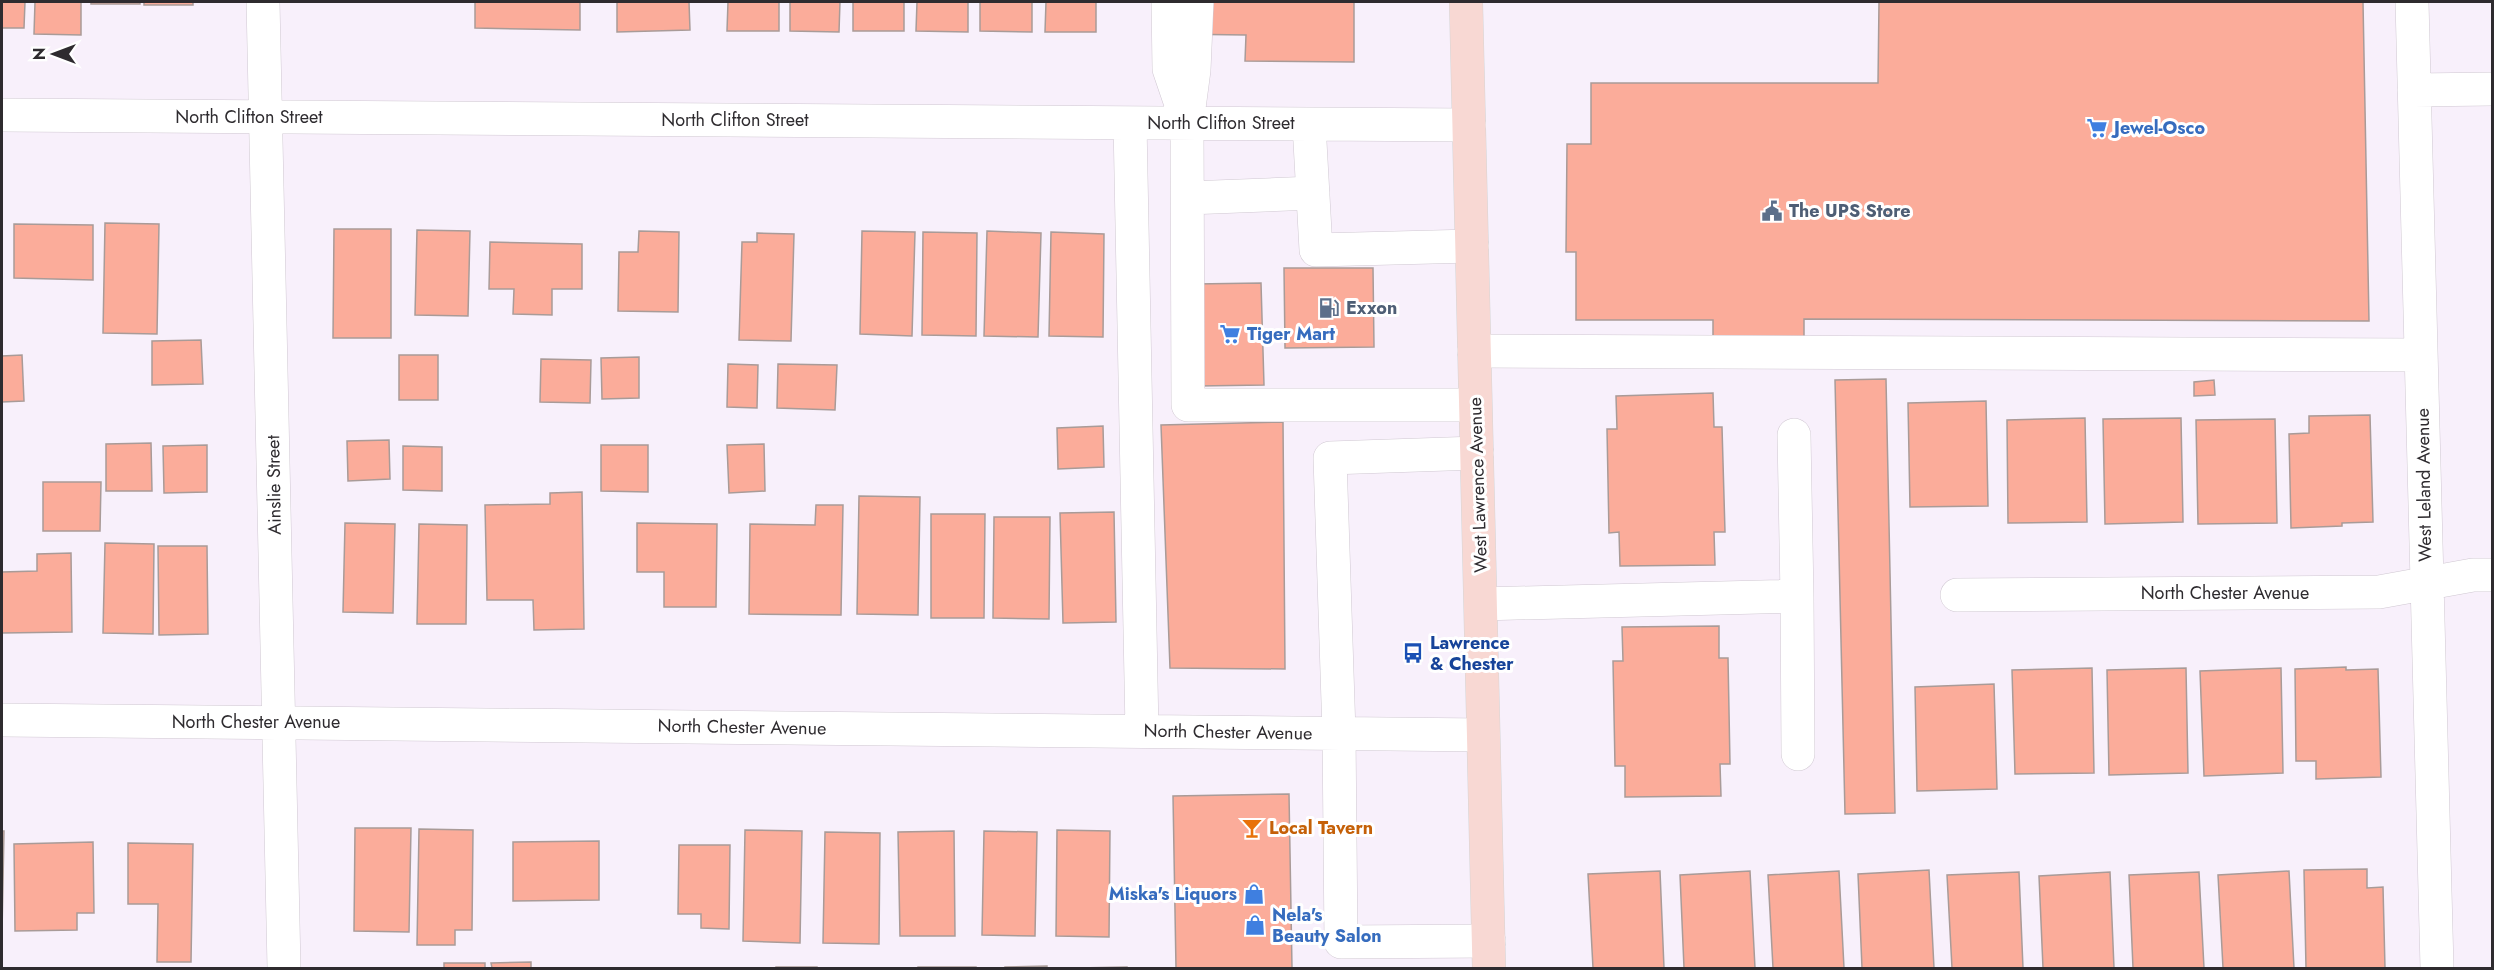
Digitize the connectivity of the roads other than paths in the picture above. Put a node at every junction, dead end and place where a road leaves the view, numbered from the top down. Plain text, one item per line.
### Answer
1 (263, 2) edge
2 (1168, 2) edge
3 (1197, 2) edge
4 (1219, 2) edge
5 (1466, 2) edge
6 (2412, 2) edge
7 (2493, 89) edge
8 (2414, 90) junction
9 (2, 115) edge
10 (266, 116) junction
11 (1130, 123) junction
12 (1187, 123) junction
13 (1309, 124) junction
14 (1469, 125) junction
15 (1313, 193) junction
16 (1188, 198) junction
17 (1472, 246) junction
18 (1474, 351) junction
19 (2420, 355) junction
20 (1476, 405) junction
21 (1794, 435) dead end
22 (1477, 453) junction
23 (2493, 575) edge
24 (2426, 583) junction
25 (1957, 595) dead end
26 (1797, 596) junction
27 (1481, 604) junction
28 (2, 720) edge
29 (279, 722) junction
30 (1142, 731) junction
31 (1339, 733) junction
32 (1484, 735) junction
33 (1798, 754) dead end
34 (1489, 955) edge
35 (284, 969) edge
36 (2437, 969) edge

1 - 10 street, Ainslie Street
2 - 12 street
3 - 12 street
4 - 12 street
5 - 14 main road, West Lawrence Avenue
6 - 8 street, West Leland Avenue
7 - 8 street
8 - 19 street, West Leland Avenue
9 - 10 street, North Clifton Street
10 - 11 street, North Clifton Street
10 - 29 street, Ainslie Street
11 - 12 street, North Clifton Street
11 - 30 street
12 - 13 street, North Clifton Street
12 - 16 street
13 - 14 street, North Clifton Street
13 - 15 street
14 - 17 main road, West Lawrence Avenue
15 - 16 street
15 - 17 street
16 - 20 street
17 - 18 main road, West Lawrence Avenue
18 - 19 street
18 - 20 main road, West Lawrence Avenue
19 - 24 street, West Leland Avenue
20 - 22 main road, West Lawrence Avenue
21 - 26 street
22 - 27 main road, West Lawrence Avenue
22 - 31 street
23 - 24 street, North Chester Avenue
24 - 25 street, North Chester Avenue
24 - 36 street, West Leland Avenue
26 - 27 street
26 - 33 street
27 - 32 main road, West Lawrence Avenue
28 - 29 street, North Chester Avenue
29 - 30 street, North Chester Avenue
29 - 35 street, Ainslie Street
30 - 31 street, North Chester Avenue
31 - 32 street, North Chester Avenue
31 - 34 street
32 - 34 main road, West Lawrence Avenue

